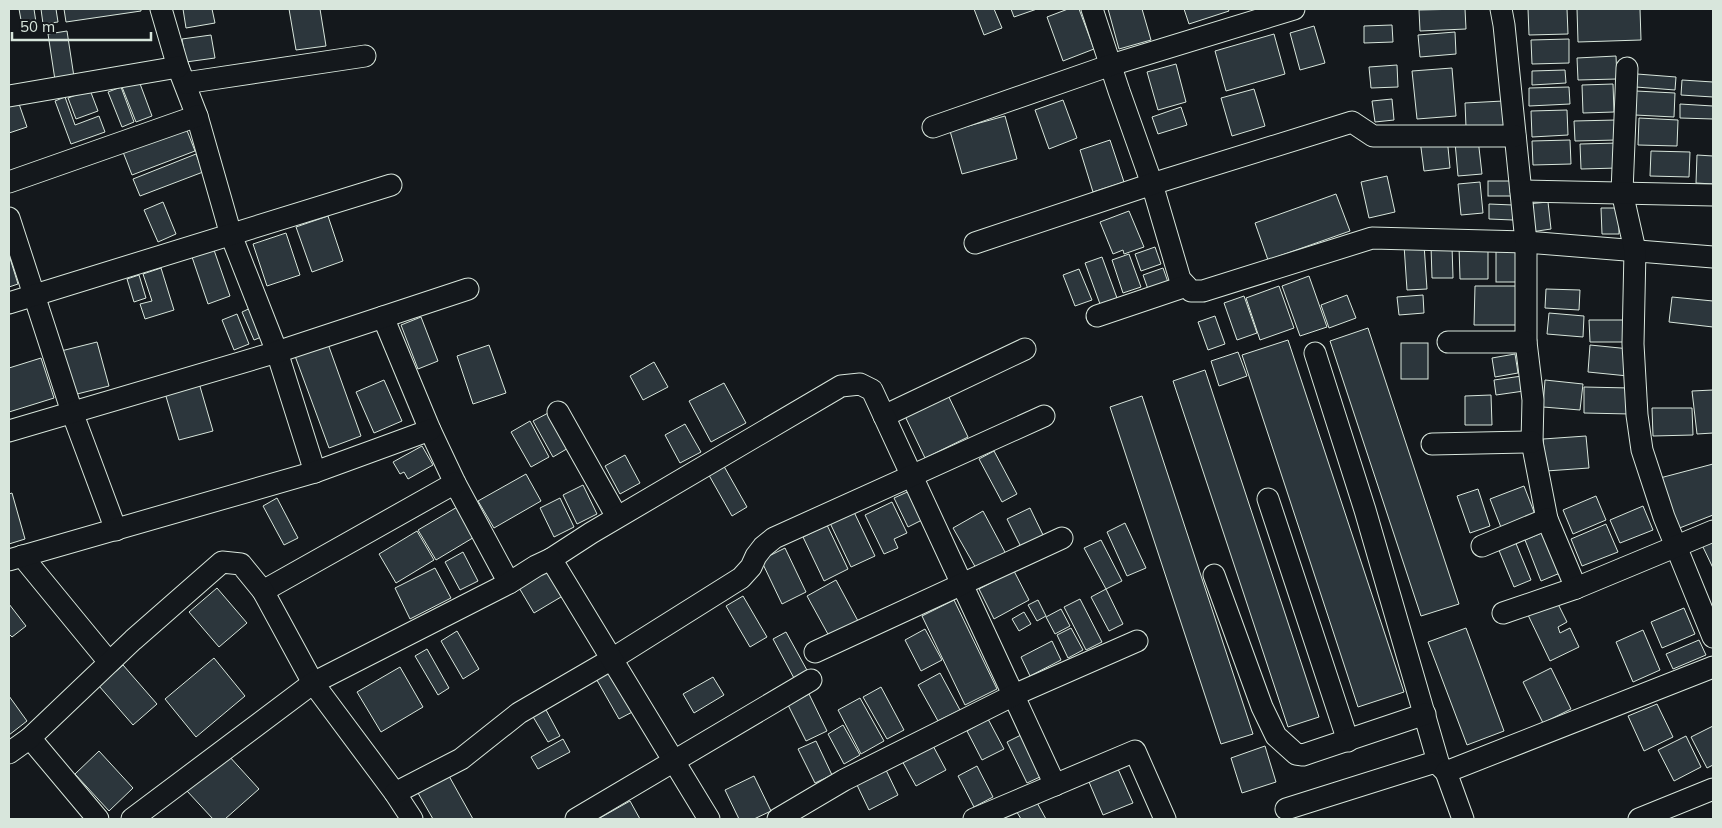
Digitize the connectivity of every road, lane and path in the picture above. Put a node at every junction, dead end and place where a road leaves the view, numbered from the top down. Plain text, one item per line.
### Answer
1 (161, 9) edge
2 (1092, 9) edge
3 (1294, 9) edge
4 (1501, 9) edge
5 (365, 56) dead end
6 (1111, 65) junction
7 (1627, 68) dead end
8 (181, 75) junction
9 (9, 96) edge
10 (198, 116) junction
11 (933, 127) dead end
12 (1515, 136) junction
13 (9, 182) edge
14 (1152, 184) junction
15 (391, 185) dead end
16 (1521, 192) junction
17 (1622, 192) junction
18 (1713, 195) edge
19 (9, 218) edge
20 (231, 235) junction
21 (975, 242) dead end
22 (1526, 242) junction
23 (1635, 250) junction
24 (1713, 257) edge
25 (1186, 286) junction
26 (468, 289) dead end
27 (34, 295) junction
28 (9, 303) edge
29 (1097, 316) dead end
30 (383, 317) junction
31 (1448, 342) dead end
32 (1526, 342) junction
33 (1025, 350) dead end
34 (277, 352) junction
35 (1316, 353) dead end
36 (72, 412) junction
37 (558, 412) dead end
38 (884, 416) junction
39 (1044, 416) dead end
40 (430, 430) junction
41 (9, 431) edge
42 (1532, 442) junction
43 (1432, 444) dead end
44 (315, 472) junction
45 (912, 476) junction
46 (455, 483) junction
47 (1268, 499) dead end
48 (617, 518) junction
49 (1547, 520) junction
50 (116, 530) junction
51 (1713, 531) edge
52 (1062, 538) dead end
53 (1482, 546) dead end
54 (1676, 547) junction
55 (16, 558) edge
56 (552, 559) junction
57 (1214, 575) dead end
58 (509, 582) junction
59 (962, 584) junction
60 (1576, 588) junction
61 (263, 591) junction
62 (1503, 613) dead end
63 (1713, 637) edge
64 (1137, 641) dead end
65 (815, 652) dead end
66 (612, 659) junction
67 (109, 662) junction
68 (1713, 667) edge
69 (811, 680) dead end
70 (313, 683) junction
71 (1014, 695) junction
72 (1425, 714) junction
73 (30, 738) junction
74 (1348, 740) junction
75 (9, 754) edge
76 (674, 762) junction
77 (1442, 768) junction
78 (1055, 785) junction
79 (1713, 789) edge
80 (394, 793) junction
81 (1286, 809) dead end
82 (98, 819) edge
83 (132, 819) edge
84 (412, 819) edge
85 (576, 819) edge
86 (709, 819) edge
87 (778, 819) edge
88 (974, 819) edge
89 (1165, 819) edge
90 (1461, 819) edge
91 (1639, 819) edge

1 - 8 street
2 - 6 street
3 - 6 street
4 - 12 street
5 - 8 street
6 - 11 street
6 - 14 street
7 - 17 street
8 - 9 street
8 - 10 street
10 - 13 street
10 - 20 street
12 - 14 street
12 - 16 street
14 - 21 street
14 - 25 street
15 - 20 street
16 - 17 street
16 - 22 street
17 - 18 street
17 - 23 street
19 - 27 street
20 - 27 street
20 - 34 street
22 - 23 street
22 - 25 street
22 - 32 street
23 - 24 street
23 - 54 street
25 - 29 street
26 - 30 street
27 - 28 street
27 - 36 street
30 - 34 street
30 - 40 street
31 - 32 street
32 - 42 street
33 - 38 street
34 - 36 street
34 - 44 street
35 - 72 street
36 - 41 street
36 - 50 street
37 - 48 street
38 - 45 street
38 - 48 street
39 - 45 street
40 - 44 street
40 - 46 street
42 - 43 street
42 - 49 street
44 - 50 street
45 - 59 street
45 - 66 street
46 - 58 street
46 - 61 street
47 - 74 street
48 - 56 street
49 - 53 street
49 - 60 street
50 - 55 street
51 - 54 street
52 - 59 street
54 - 60 street
54 - 63 street
55 - 67 street
56 - 58 street
56 - 66 street
57 - 74 street
58 - 70 street
59 - 65 street
59 - 71 street
60 - 62 street
61 - 67 street
61 - 70 street
64 - 71 street
66 - 76 street
66 - 80 street
67 - 73 street
68 - 77 street
69 - 76 street
70 - 80 street
70 - 83 street
71 - 78 street
71 - 87 street
72 - 74 street
72 - 77 street
73 - 75 street
73 - 82 street
76 - 85 street
76 - 86 street
77 - 81 street
77 - 90 street
78 - 88 street
78 - 89 street
79 - 91 street
80 - 84 street

